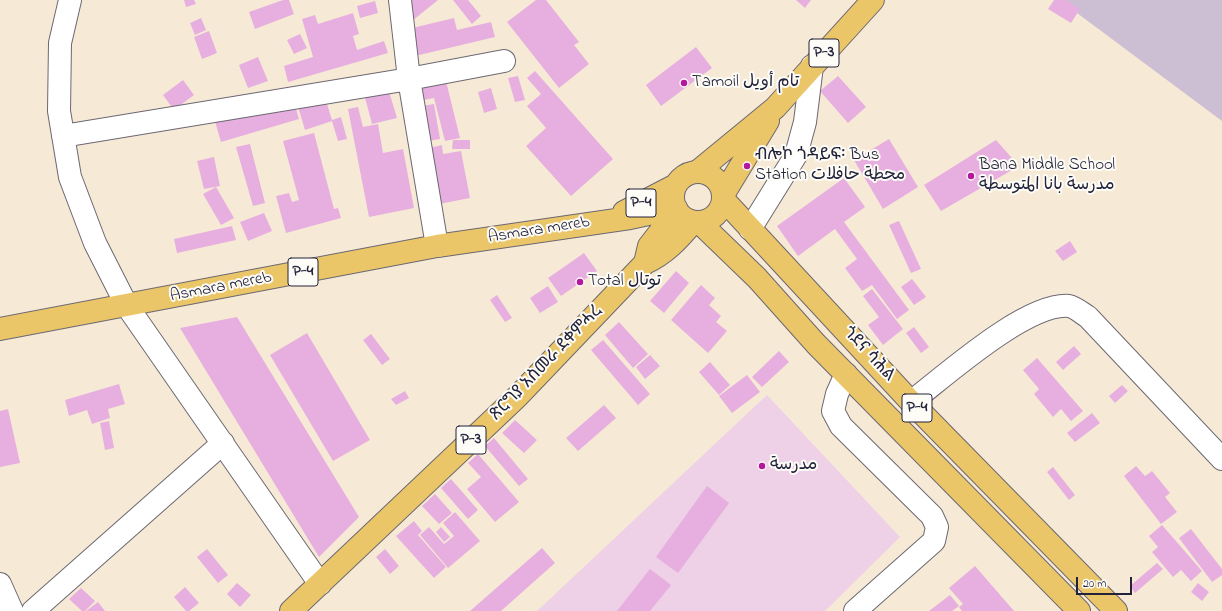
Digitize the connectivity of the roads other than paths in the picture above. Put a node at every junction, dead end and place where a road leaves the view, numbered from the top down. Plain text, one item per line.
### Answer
1 (400, 0) edge
2 (873, 0) edge
3 (69, 1) edge
4 (504, 60) dead end
5 (812, 66) junction
6 (409, 79) junction
7 (775, 108) junction
8 (64, 136) junction
9 (697, 172) junction
10 (676, 185) junction
11 (723, 197) junction
12 (686, 216) junction
13 (607, 221) junction
14 (750, 229) junction
15 (437, 246) junction
16 (127, 306) junction
17 (0, 328) edge
18 (846, 374) junction
19 (912, 402) junction
20 (224, 443) junction
21 (1222, 458) edge
22 (0, 584) edge
23 (320, 584) junction
24 (12, 611) edge
25 (33, 611) edge
26 (291, 611) edge
27 (855, 611) edge
28 (1079, 611) edge
29 (1116, 611) edge

1 - 6 street
2 - 5 main road, P-3
3 - 8 street
4 - 6 street
5 - 7 main road, P-3
5 - 14 street
6 - 8 street
6 - 15 street
7 - 9 main road, P-3
7 - 11 main road, P-3
8 - 16 street
9 - 10 main road
9 - 11 main road
10 - 12 main road
10 - 13 main road, P-4
11 - 12 main road
11 - 14 main road, ጎደና ሳሕል / P-4
12 - 13 main road, P-4
12 - 18 main road, ጎደና ሳሕል / P-4
12 - 23 main road, ጽርግያ አስመራ ደቀምሓረ / P-3
13 - 15 main road, Asmara mereb / P-4
14 - 19 main road, ጎደና ሳሕል / P-4
15 - 16 main road, Asmara mereb / P-4
16 - 17 main road, Asmara mereb / P-4
16 - 20 street
18 - 27 street
18 - 28 main road, ጎደና ሳሕል / P-4
19 - 21 street
19 - 29 main road, ጎደና ሳሕል / P-4
20 - 23 street
20 - 25 street
22 - 24 street
23 - 26 main road, ጽርግያ አስመራ ደቀምሓረ / P-3

